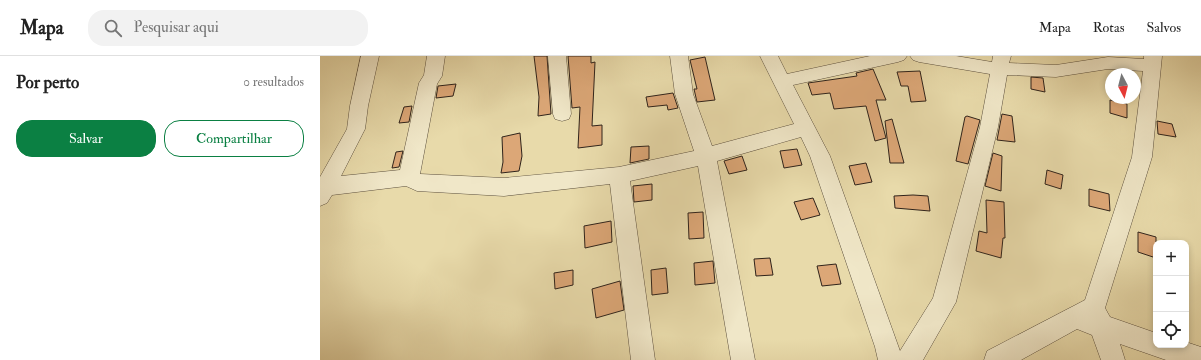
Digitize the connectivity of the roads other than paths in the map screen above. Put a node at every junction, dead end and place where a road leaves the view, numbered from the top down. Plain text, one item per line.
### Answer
1 (370, 56) edge
2 (436, 56) edge
3 (557, 56) edge
4 (679, 56) edge
5 (769, 56) edge
6 (898, 56) edge
7 (919, 56) edge
8 (1153, 61) edge
9 (1001, 62) edge
10 (782, 81) junction
11 (562, 114) dead end
12 (806, 128) junction
13 (706, 156) junction
14 (619, 175) junction
15 (409, 177) junction
16 (322, 192) edge
17 (1090, 317) junction
18 (1153, 343) edge
19 (1166, 348) edge
20 (1201, 359) edge
21 (643, 360) edge
22 (743, 360) edge
23 (890, 360) edge
24 (909, 360) edge
25 (996, 360) edge
26 (1113, 360) edge

1 - 16 street
2 - 15 street
3 - 11 street
4 - 13 street
5 - 10 street
6 - 10 street
7 - 9 street
8 - 9 street
8 - 17 street
9 - 24 street
10 - 12 street
12 - 13 street
12 - 23 street
13 - 14 street
13 - 22 street
14 - 15 street
14 - 21 street
15 - 16 street
17 - 18 street
17 - 25 street
17 - 26 street
19 - 20 street

